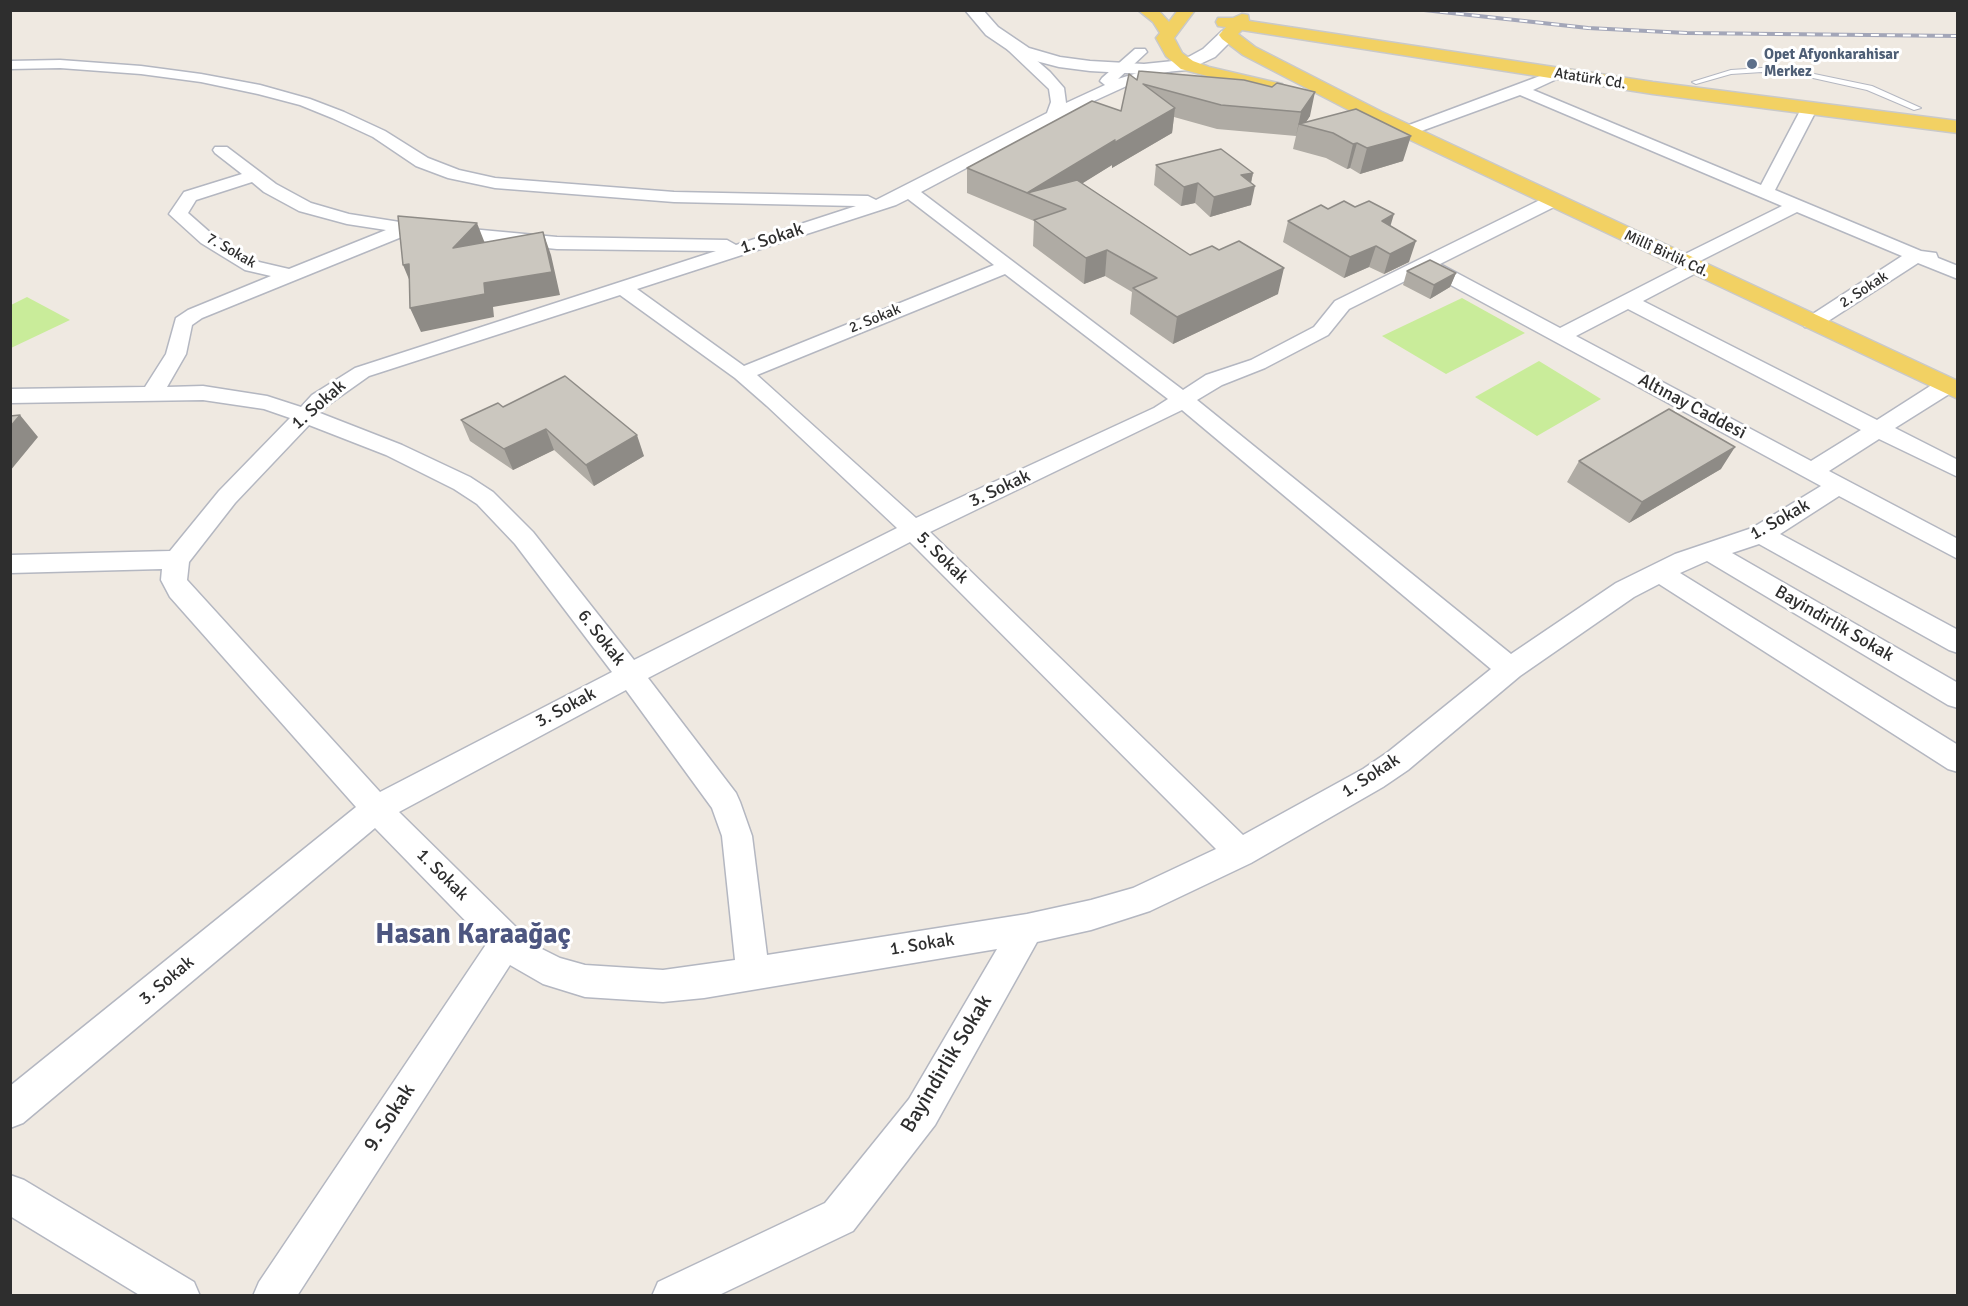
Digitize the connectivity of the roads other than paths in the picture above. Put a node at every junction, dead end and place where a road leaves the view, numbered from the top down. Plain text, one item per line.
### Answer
1 (973, 10) edge
2 (1146, 10) edge
3 (1211, 18) edge
4 (1370, 27) dead end
5 (1031, 36) dead end
6 (1166, 36) junction
7 (1013, 47) junction
8 (10, 65) edge
9 (1187, 65) junction
10 (1133, 66) junction
11 (1556, 74) junction
12 (1520, 90) junction
13 (1809, 109) junction
14 (1958, 113) edge
15 (1054, 116) junction
16 (1375, 116) junction
17 (1958, 127) edge
18 (1407, 131) junction
19 (221, 150) dead end
20 (254, 176) junction
21 (1766, 192) junction
22 (900, 196) junction
23 (1554, 200) junction
24 (1798, 205) junction
25 (406, 228) junction
26 (749, 247) junction
27 (1916, 256) junction
28 (1958, 260) edge
29 (1426, 264) junction
30 (1688, 264) junction
31 (1008, 266) junction
32 (1958, 273) edge
33 (289, 275) junction
34 (622, 287) junction
35 (1628, 301) junction
36 (1812, 322) junction
37 (1560, 336) junction
38 (742, 374) junction
39 (1952, 389) edge
40 (152, 393) junction
41 (10, 396) edge
42 (1183, 400) junction
43 (305, 415) junction
44 (1879, 430) junction
45 (1958, 470) edge
46 (1812, 471) junction
47 (1839, 486) junction
48 (913, 530) junction
49 (1761, 534) junction
50 (1958, 550) edge
51 (1709, 551) junction
52 (177, 560) junction
53 (10, 564) edge
54 (1659, 572) junction
55 (1958, 643) edge
56 (1510, 669) junction
57 (630, 675) junction
58 (1958, 697) edge
59 (1958, 760) edge
60 (376, 809) junction
61 (1240, 853) junction
62 (1027, 928) junction
63 (507, 941) junction
64 (753, 974) junction
65 (10, 1110) edge
66 (10, 1194) edge
67 (180, 1296) edge
68 (273, 1296) edge
69 (672, 1296) edge

1 - 7 main road
2 - 6 main road
3 - 6 main road
3 - 9 main road
3 - 11 main road, Atatürk Cd.
3 - 16 main road, Millî Birlik Cd.
4 - 14 main road, Atatürk Cd.
5 - 10 main road
6 - 9 main road
6 - 10 main road
7 - 10 main road
7 - 15 street
8 - 22 street
9 - 10 main road
9 - 16 main road, Millî Birlik Cd.
10 - 15 street, 1. Sokak
11 - 12 street
11 - 13 main road, Atatürk Cd.
12 - 18 street
12 - 21 street
13 - 17 main road, Atatürk Cd.
13 - 21 street
15 - 22 street, 1. Sokak
16 - 18 main road, Millî Birlik Cd.
18 - 23 main road, Millî Birlik Cd.
19 - 20 street
20 - 25 street
20 - 33 street, 7. Sokak
21 - 24 street
22 - 26 street, 1. Sokak
22 - 31 street
23 - 29 street, 3. Sokak
23 - 30 main road, Millî Birlik Cd.
24 - 27 street
24 - 30 street
25 - 26 street
25 - 33 street
26 - 34 street, 1. Sokak
27 - 28 street
27 - 32 street
27 - 36 street, 2. Sokak
29 - 37 street, Altınay Caddesi
29 - 42 street, 3. Sokak
30 - 35 street
30 - 36 main road, Millî Birlik Cd.
31 - 38 street, 2. Sokak
31 - 42 street
33 - 40 street
34 - 38 street, 5. Sokak
34 - 43 street, 1. Sokak
35 - 37 street
35 - 44 street
36 - 39 main road, Millî Birlik Cd.
37 - 46 street, Altınay Caddesi
38 - 48 street, 5. Sokak
39 - 44 street
40 - 41 street, 6. Sokak
40 - 43 street, 6. Sokak
42 - 48 street, 3. Sokak
42 - 56 street
43 - 52 street, 1. Sokak
43 - 57 street, 6. Sokak
44 - 45 street
44 - 46 street
46 - 47 street, Altınay Caddesi
47 - 49 street, 1. Sokak
47 - 50 street, Altınay Caddesi
48 - 57 street, 3. Sokak
48 - 61 street, 5. Sokak
49 - 51 street, 1. Sokak
49 - 55 street
51 - 54 street, 1. Sokak
51 - 58 street, Bayindirlik Sokak
52 - 53 street
52 - 60 street, 1. Sokak
54 - 56 street, 1. Sokak
54 - 59 street
56 - 61 street, 1. Sokak
57 - 60 street, 3. Sokak
57 - 64 street, 6. Sokak
60 - 63 street, 1. Sokak
60 - 65 street, 3. Sokak
61 - 62 street, 1. Sokak
62 - 64 street, 1. Sokak
62 - 69 street, Bayindirlik Sokak
63 - 64 street, 1. Sokak
63 - 68 street, 9. Sokak
66 - 67 street

